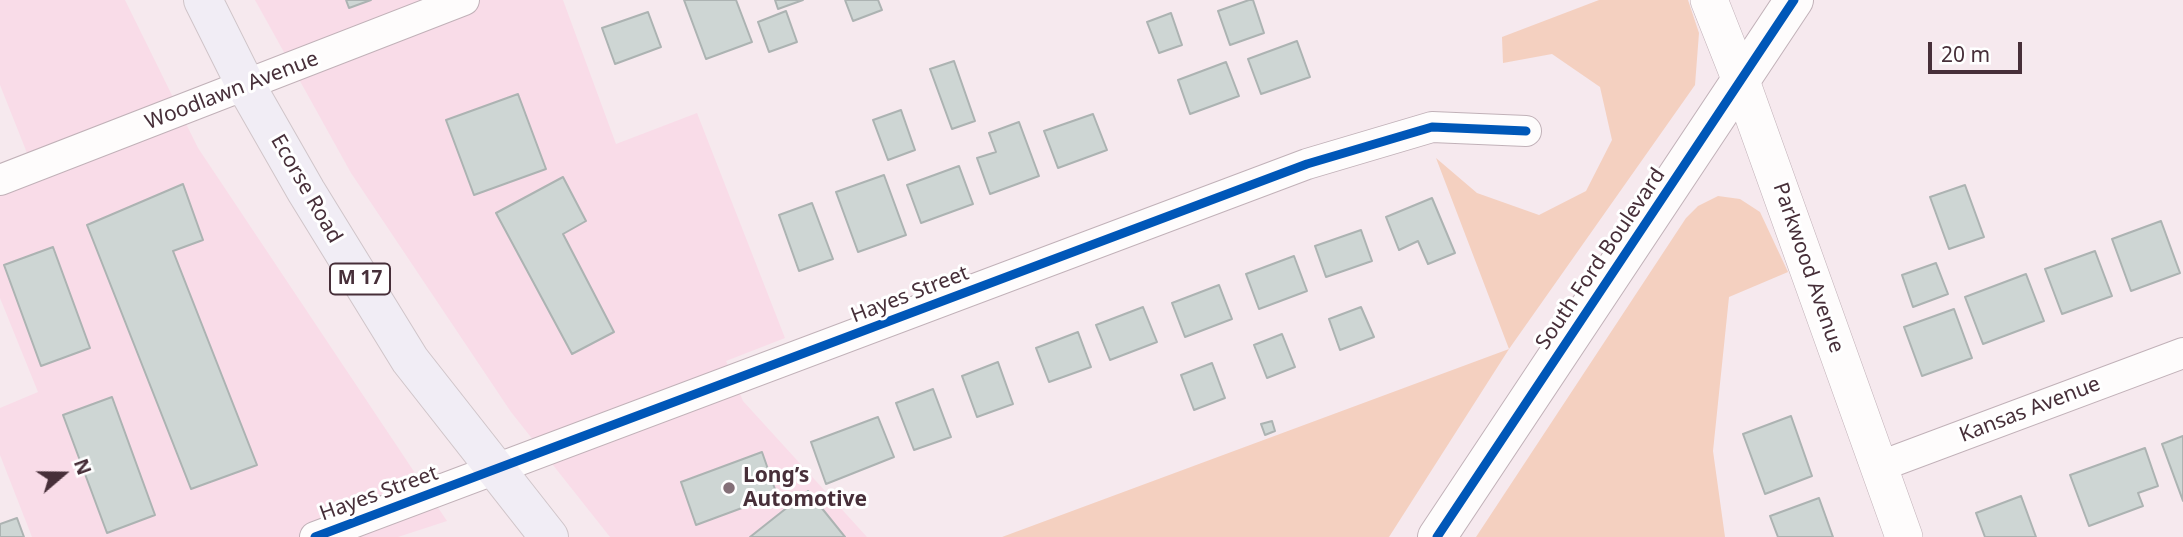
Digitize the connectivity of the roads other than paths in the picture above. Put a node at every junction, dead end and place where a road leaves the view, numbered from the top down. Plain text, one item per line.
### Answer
1 (202, 0) edge
2 (464, 0) edge
3 (1709, 0) edge
4 (1794, 0) edge
5 (1741, 81) junction
6 (246, 86) junction
7 (1526, 131) dead end
8 (0, 180) edge
9 (2183, 353) edge
10 (1878, 467) junction
11 (496, 470) junction
12 (358, 530) edge
13 (314, 537) edge
14 (549, 537) edge
15 (1437, 537) edge
16 (1904, 537) edge

1 - 6 main road, Ecorse Road / M 17
2 - 6 street, Woodlawn Avenue
3 - 5 street, Parkwood Avenue
4 - 5 main road, South Ford Boulevard
5 - 10 street, Parkwood Avenue
5 - 15 main road, South Ford Boulevard
6 - 8 street, Woodlawn Avenue
6 - 11 main road, Ecorse Road / M 17
7 - 11 street, Hayes Street
9 - 10 street, Kansas Avenue
10 - 16 street, Parkwood Avenue
11 - 12 street, Hayes Street
11 - 14 main road, Ecorse Road / M 17
12 - 13 street, Hayes Street

